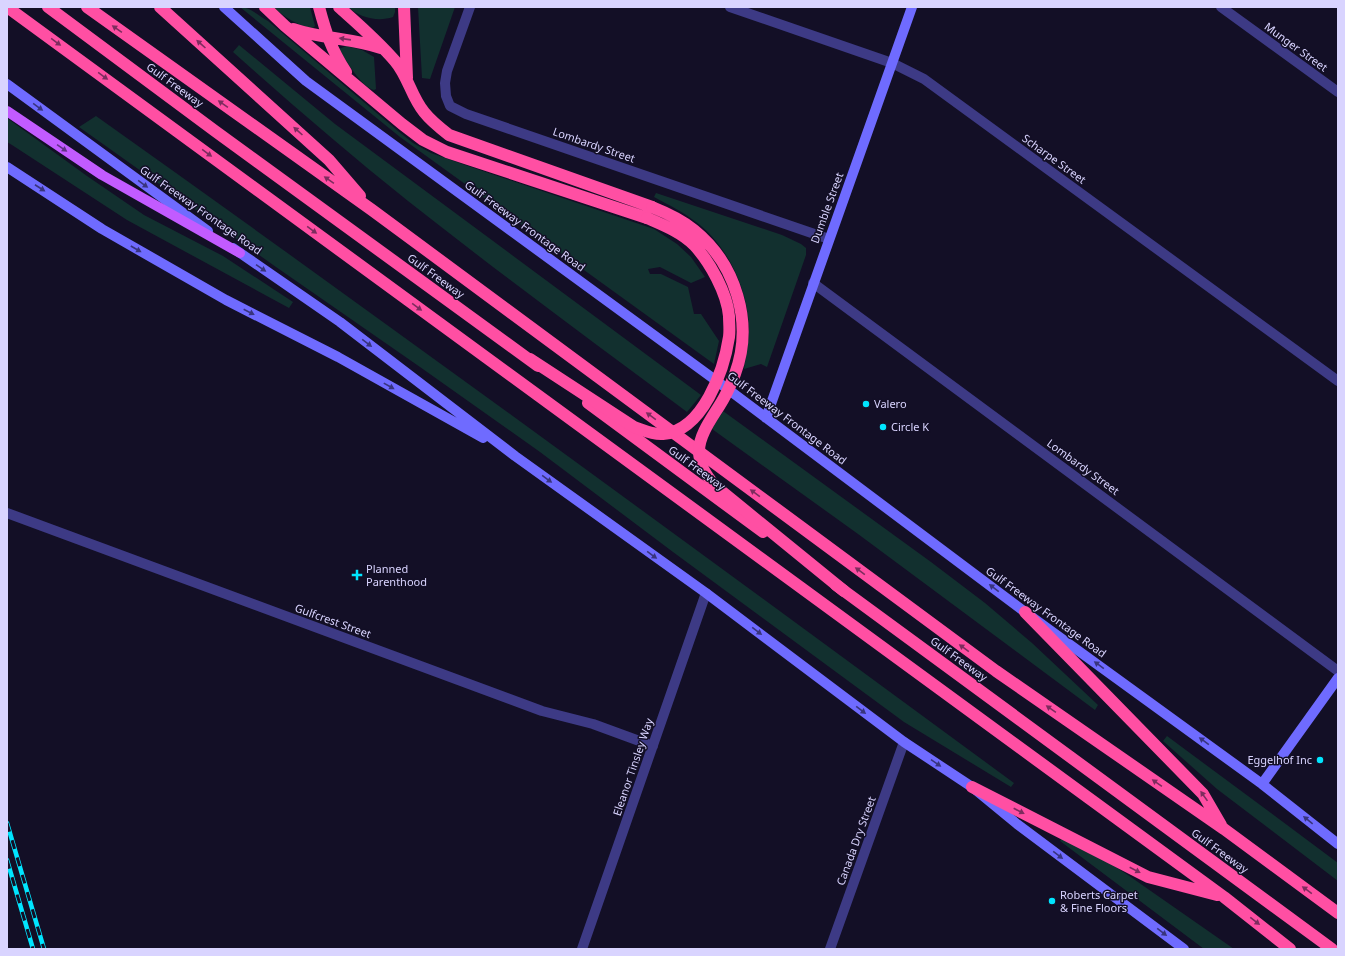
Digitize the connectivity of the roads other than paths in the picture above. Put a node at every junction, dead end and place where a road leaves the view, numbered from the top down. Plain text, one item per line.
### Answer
1 (7, 7) edge
2 (48, 7) edge
3 (86, 7) edge
4 (160, 7) edge
5 (224, 7) edge
6 (265, 7) edge
7 (319, 7) edge
8 (339, 7) edge
9 (404, 7) edge
10 (470, 7) edge
11 (730, 7) edge
12 (912, 7) edge
13 (1221, 7) edge
14 (7, 12) edge
15 (285, 26) junction
16 (40, 31) junction
17 (327, 37) junction
18 (383, 48) junction
19 (892, 63) junction
20 (349, 78) junction
21 (407, 79) junction
22 (7, 84) edge
23 (1338, 92) edge
24 (7, 110) edge
25 (7, 167) edge
26 (372, 210) junction
27 (649, 212) junction
28 (829, 239) junction
29 (240, 253) junction
30 (813, 283) junction
31 (530, 359) junction
32 (1338, 381) edge
33 (766, 418) junction
34 (515, 456) junction
35 (7, 513) edge
36 (844, 591) junction
37 (706, 593) junction
38 (1025, 612) junction
39 (1338, 671) edge
40 (1338, 678) edge
41 (904, 742) junction
42 (653, 746) junction
43 (1262, 784) junction
44 (972, 787) junction
45 (1224, 829) junction
46 (1338, 844) edge
47 (1224, 897) junction
48 (1338, 913) edge
49 (582, 949) edge
50 (830, 949) edge
51 (1184, 949) edge
52 (1290, 949) edge
53 (1332, 949) edge

1 - 16 highway
2 - 31 highway, Gulf Freeway
26 -> 3 highway, Gulf Freeway
26 -> 4 highway
5 - 33 main road, Gulf Freeway Frontage Road
6 - 15 highway
7 - 17 highway
8 - 18 highway
9 - 21 highway
10 - 28 street, Lombardy Street
11 - 19 street, Scharpe Street
12 - 19 main road, Dumble Street
13 - 23 street, Munger Street
14 - 16 highway
15 - 17 highway
15 - 20 highway
16 -> 47 highway
18 -> 17 highway
17 - 20 highway
18 - 21 highway
19 - 28 main road, Dumble Street
19 - 32 street, Scharpe Street
20 - 27 highway
21 - 27 highway
22 -> 29 main road, Gulf Freeway Frontage Road
24 -> 29 main road
25 -> 34 main road, Gulf Freeway Frontage Road
45 -> 26 highway, Gulf Freeway
27 - 31 highway, bridge
27 - 36 highway, bridge
28 - 30 main road, Dumble Street
29 -> 34 main road, Gulf Freeway Frontage Road
30 - 33 main road, Dumble Street
30 - 39 street, Lombardy Street
31 - 36 highway, Gulf Freeway, bridge
38 -> 33 main road, Gulf Freeway Frontage Road
34 -> 37 main road, Gulf Freeway Frontage Road
35 - 42 street, Gulfcrest Street
36 - 53 highway, Gulf Freeway
37 -> 41 main road, Gulf Freeway Frontage Road
37 - 42 street, Eleanor Tinsley Way
43 -> 38 main road, Gulf Freeway Frontage Road
45 -> 38 highway
40 - 43 main road
41 -> 44 main road, Gulf Freeway Frontage Road
41 - 50 street, Canada Dry Street
42 - 49 street, Eleanor Tinsley Way
46 -> 43 main road, Gulf Freeway Frontage Road
44 -> 47 highway
44 -> 51 main road, Gulf Freeway Frontage Road
48 -> 45 highway, Gulf Freeway
47 -> 52 highway

